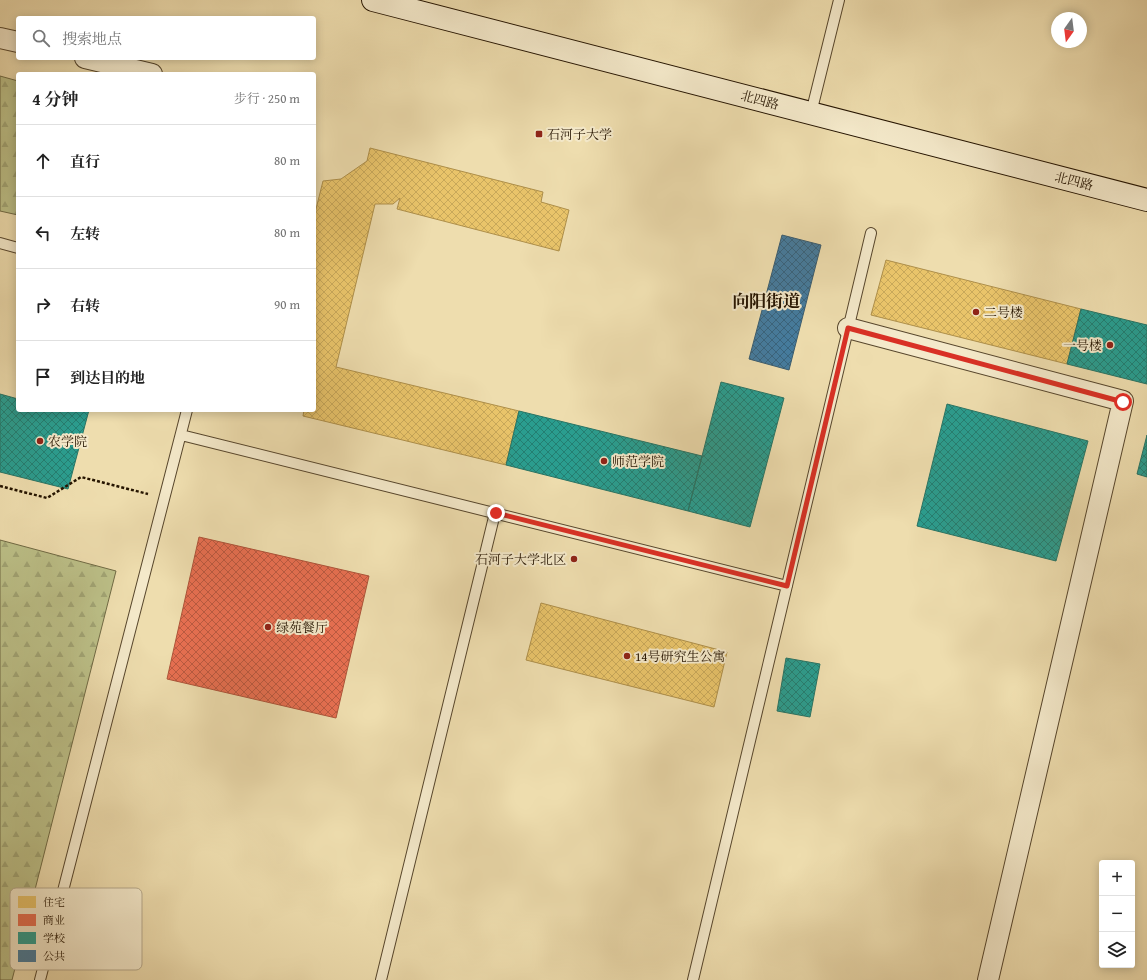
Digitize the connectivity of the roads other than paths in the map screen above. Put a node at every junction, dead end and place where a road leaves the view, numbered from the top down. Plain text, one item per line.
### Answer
1 (373, 0) edge
2 (839, 0) edge
3 (0, 38) edge
4 (16, 42) edge
5 (93, 60) edge
6 (144, 72) edge
7 (811, 113) junction
8 (1147, 200) edge
9 (871, 233) dead end
10 (0, 243) edge
11 (16, 247) edge
12 (848, 328) junction
13 (187, 412) edge
14 (181, 435) junction
15 (496, 513) junction
16 (787, 586) junction
17 (64, 888) edge
18 (43, 970) edge
19 (40, 980) edge
20 (381, 980) edge
21 (693, 980) edge
22 (988, 980) edge

1 - 7 main road, 北四路
2 - 7 lane
3 - 4 street
5 - 6 street
7 - 8 main road, 北四路
9 - 12 lane
10 - 11 lane
12 - 16 lane
12 - 22 street
13 - 14 lane
14 - 15 lane
14 - 17 lane
15 - 16 lane
15 - 20 lane
16 - 21 lane
18 - 19 lane

